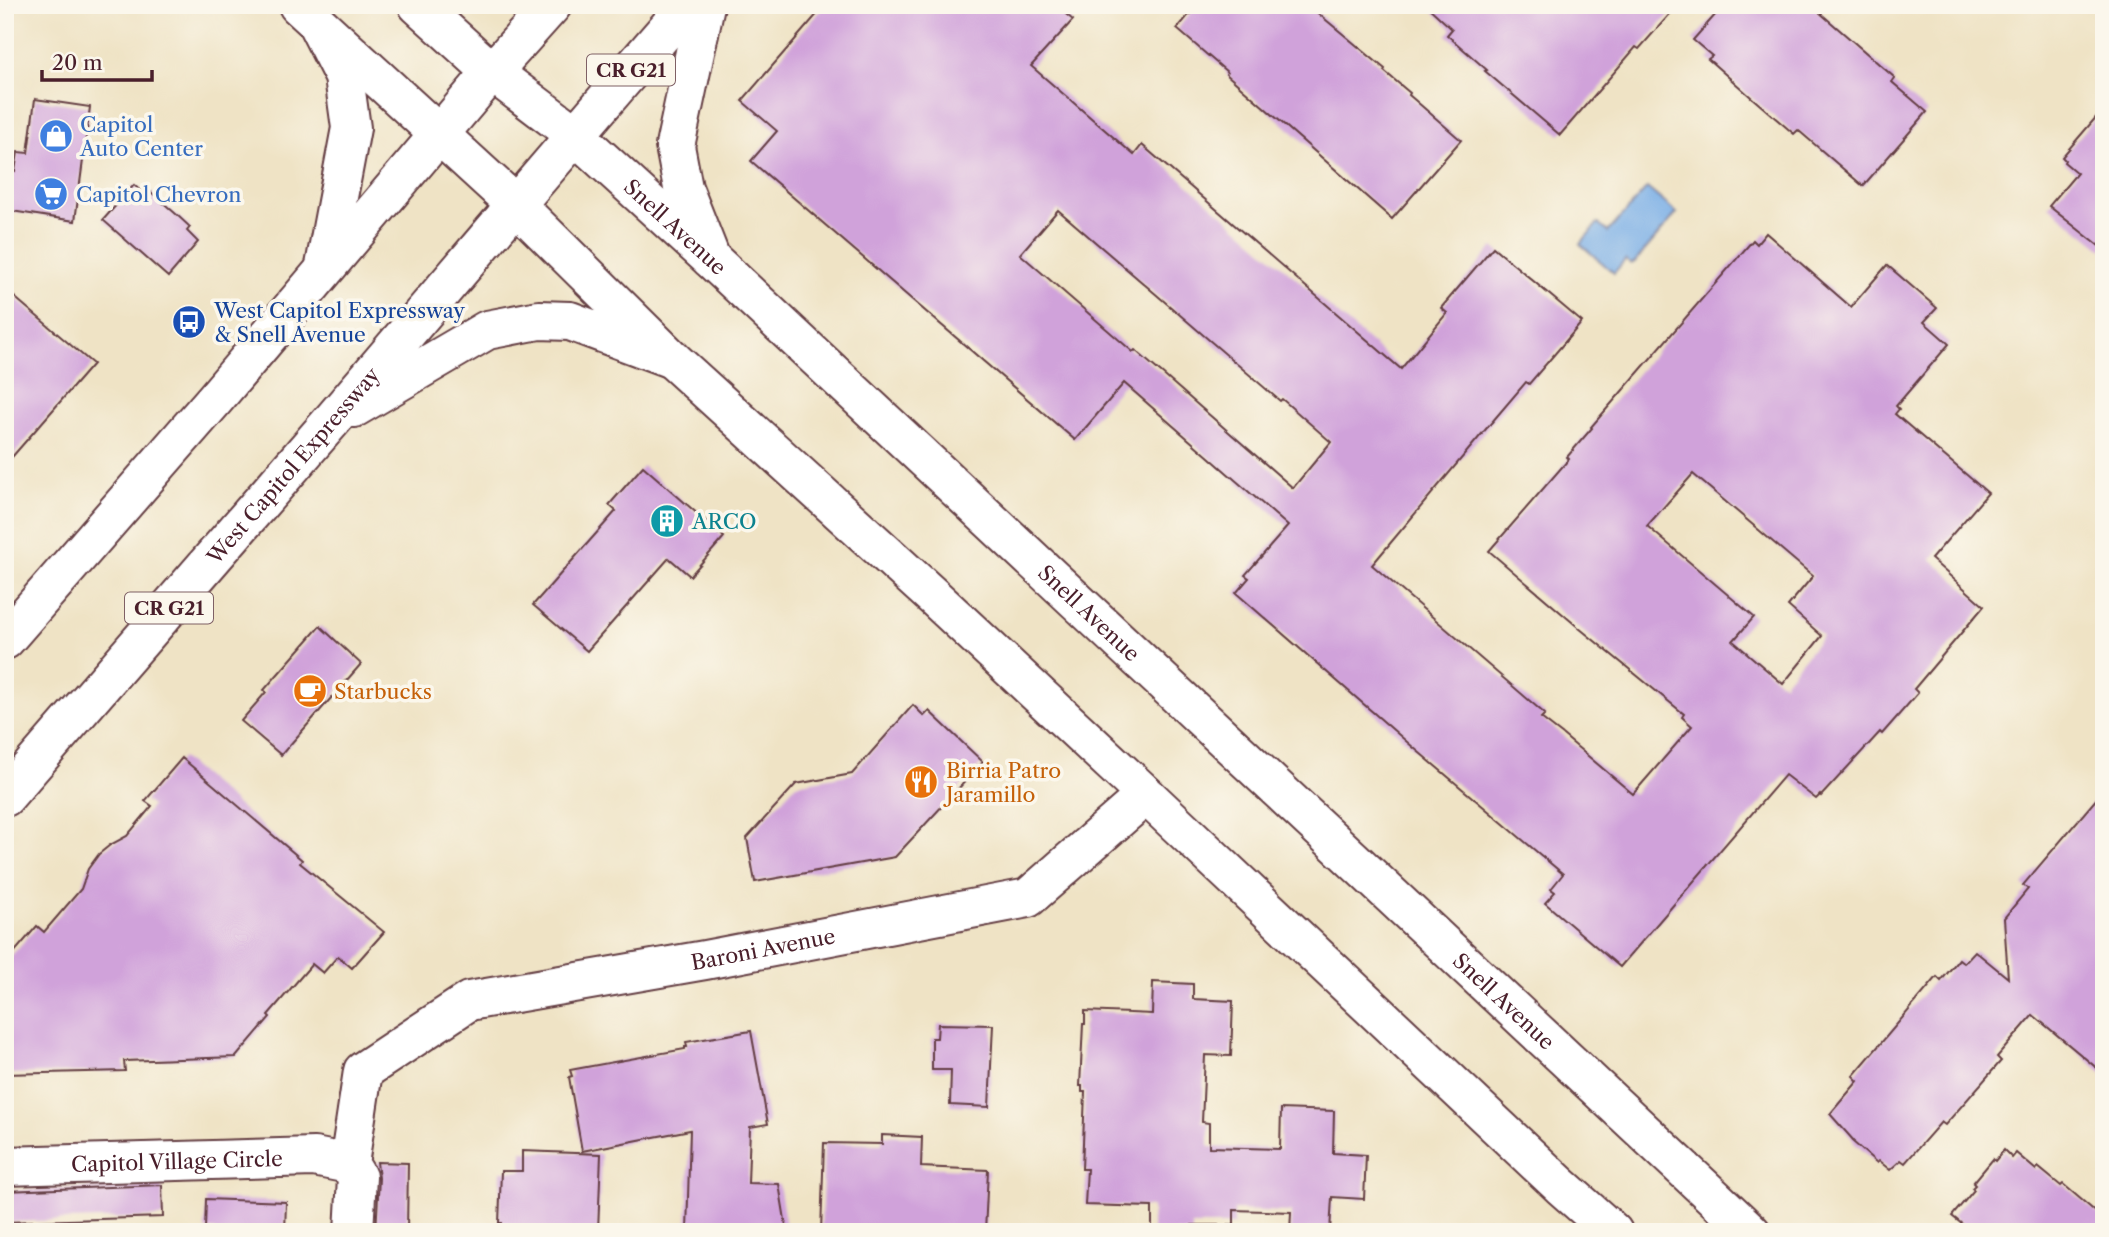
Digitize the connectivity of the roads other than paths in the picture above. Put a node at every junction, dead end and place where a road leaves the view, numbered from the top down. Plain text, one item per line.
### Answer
1 (418, 5) edge
2 (552, 5) edge
3 (688, 5) edge
4 (705, 5) edge
5 (307, 14) edge
6 (492, 72) junction
7 (439, 133) junction
8 (574, 134) junction
9 (516, 205) junction
10 (711, 259) junction
11 (324, 268) junction
12 (672, 359) junction
13 (333, 419) junction
14 (5, 640) edge
15 (1146, 795) junction
16 (5, 797) edge
17 (349, 1164) junction
18 (5, 1166) edge
19 (354, 1232) edge
20 (1613, 1232) edge
21 (1751, 1232) edge

1 - 6 main road, Snell Avenue
2 - 6 main road
3 - 8 main road, West Capitol Expressway / CR G21
4 - 10 main road
5 - 7 main road
5 - 11 main road
6 - 7 main road
6 - 8 main road, Snell Avenue
7 - 9 main road
7 - 11 main road
8 - 9 main road, West Capitol Expressway / CR G21
8 - 10 main road, Snell Avenue
9 - 12 main road
9 - 13 main road, West Capitol Expressway / CR G21
10 - 21 main road, Snell Avenue
11 - 14 main road
12 - 13 main road
12 - 15 main road
13 - 16 main road, West Capitol Expressway / CR G21
15 - 17 main road, Baroni Avenue
15 - 20 main road
17 - 18 main road, Capitol Village Circle
17 - 19 main road

